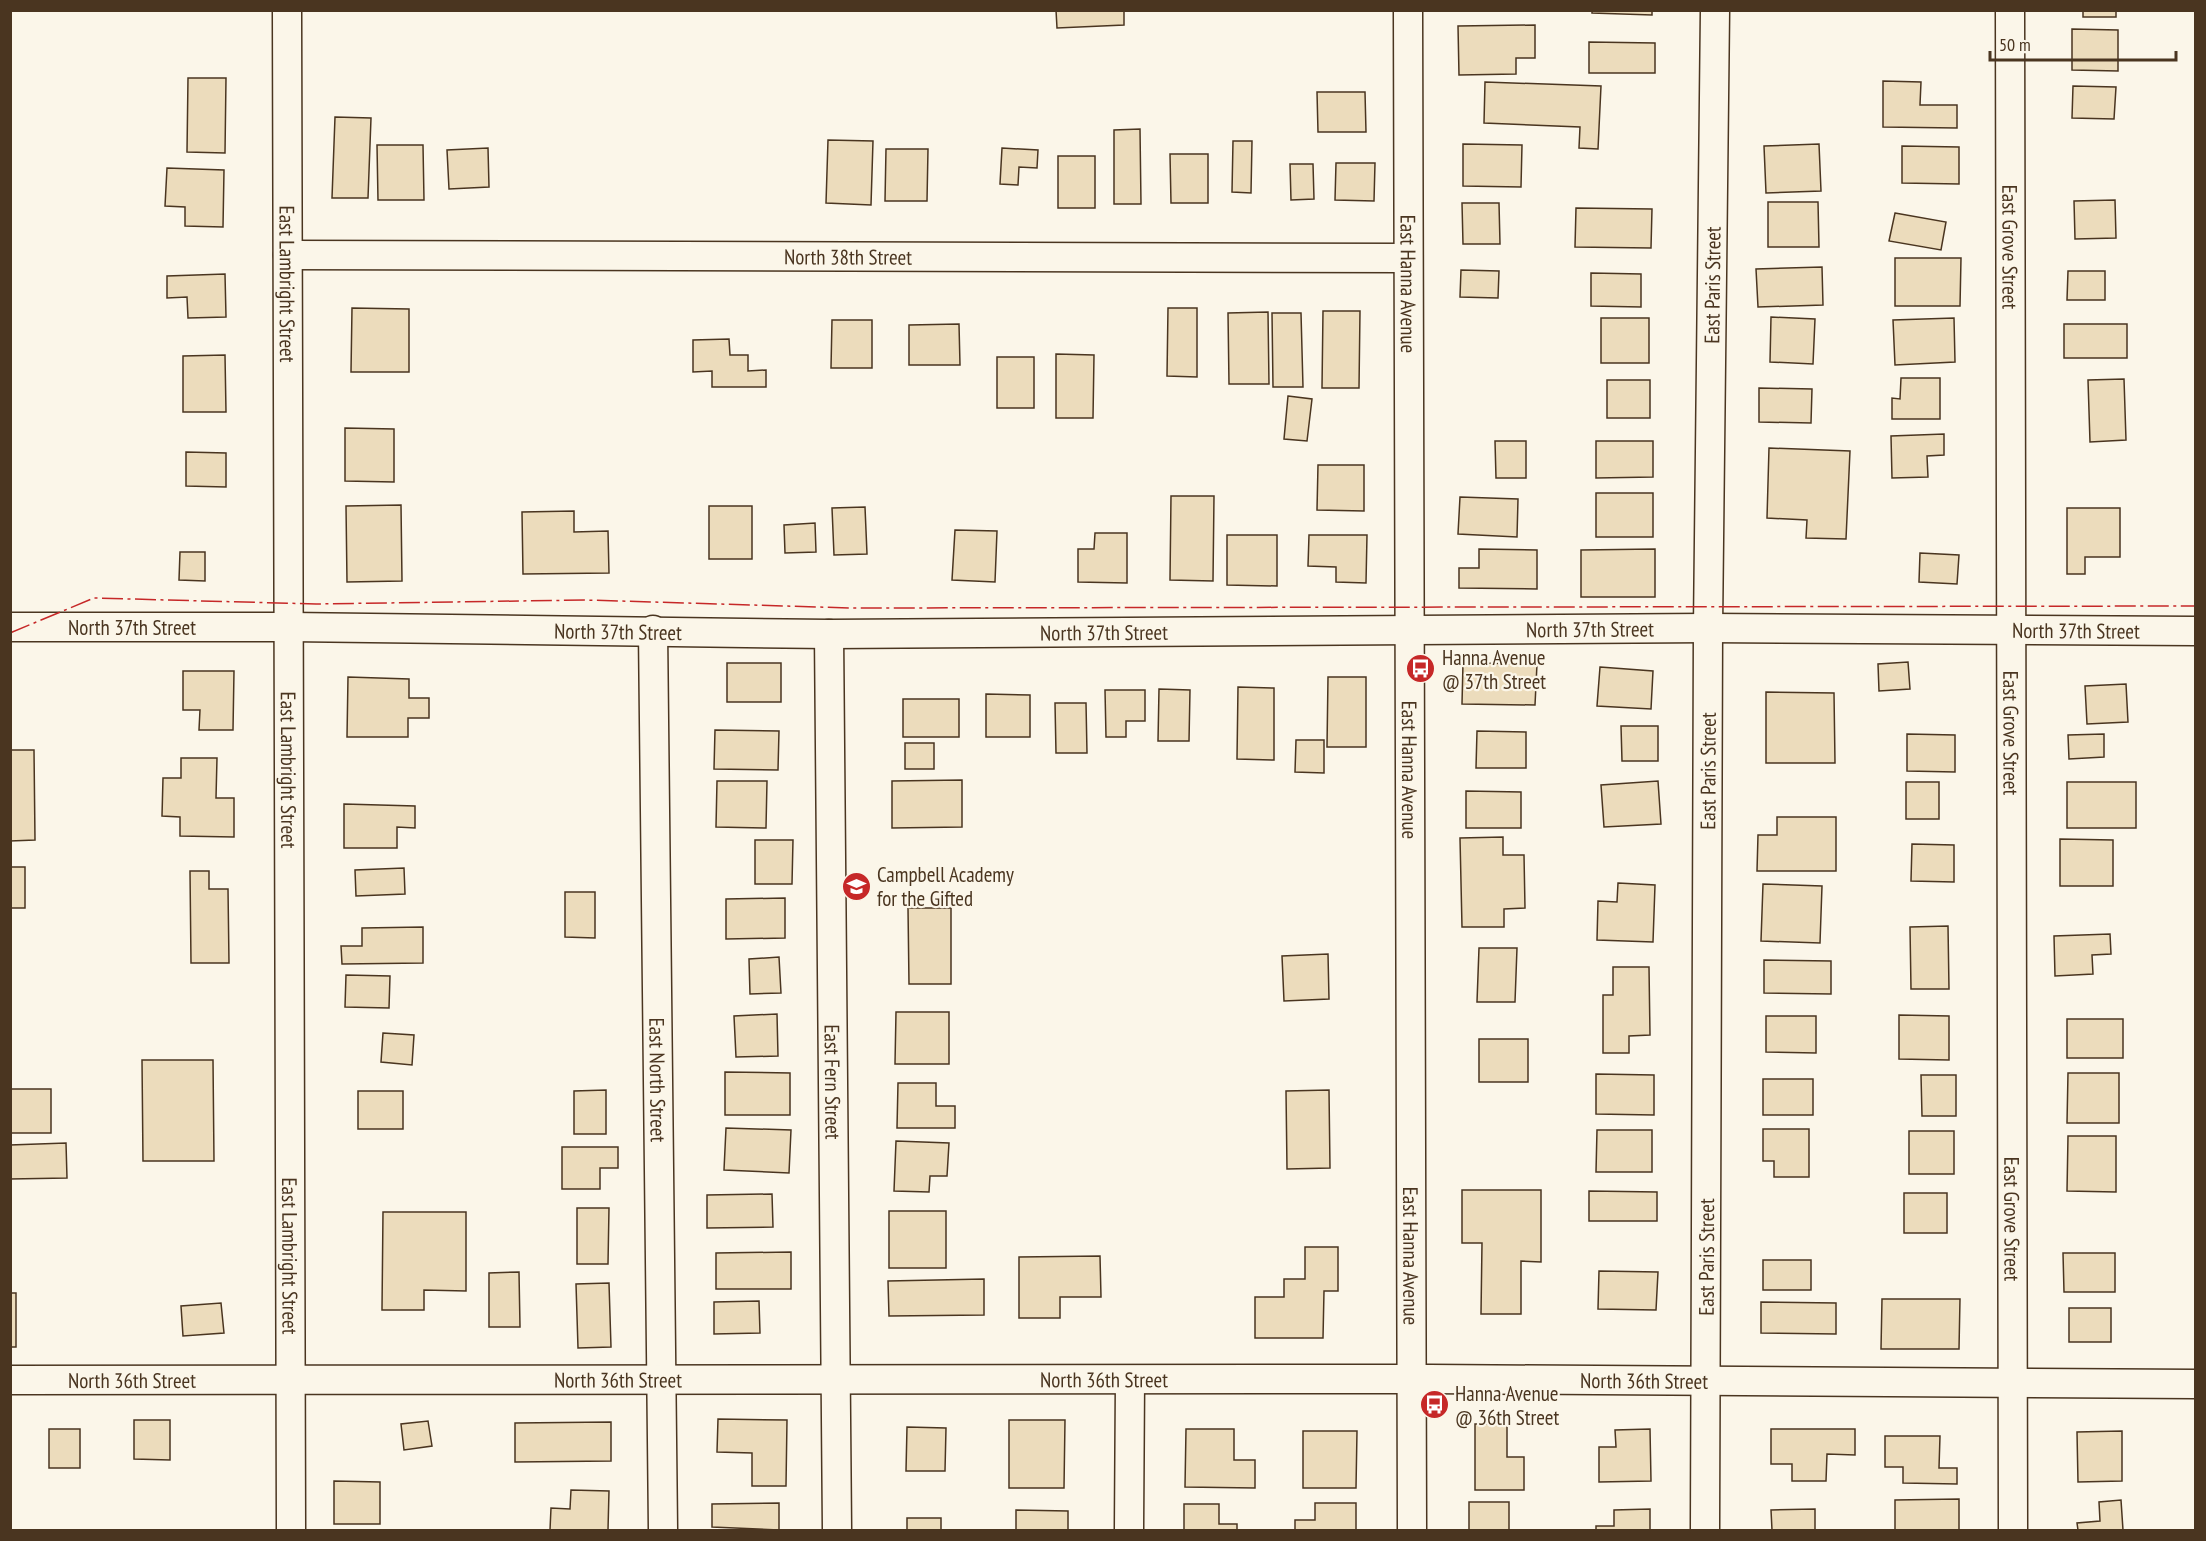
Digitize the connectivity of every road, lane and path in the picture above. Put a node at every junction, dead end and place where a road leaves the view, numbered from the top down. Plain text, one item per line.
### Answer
1 (287, 10) edge
2 (1408, 10) edge
3 (1715, 10) edge
4 (2010, 10) edge
5 (288, 255) junction
6 (1408, 258) junction
7 (10, 627) edge
8 (290, 627) junction
9 (1708, 628) junction
10 (653, 630) junction
11 (1411, 630) junction
12 (2011, 630) junction
13 (2196, 632) edge
14 (829, 634) junction
15 (663, 1379) junction
16 (836, 1379) junction
17 (1411, 1379) junction
18 (10, 1380) edge
19 (290, 1380) junction
20 (1130, 1380) junction
21 (1704, 1380) junction
22 (2013, 1383) junction
23 (2196, 1384) edge
24 (291, 1530) edge
25 (663, 1530) edge
26 (837, 1530) edge
27 (1130, 1530) edge
28 (1412, 1530) edge
29 (1705, 1530) edge
30 (2013, 1530) edge

1 - 5 street, East Lambright Street
2 - 6 street, East Hanna Avenue
3 - 9 street, East Paris Street
4 - 12 street, East Grove Street
5 - 6 street, North 38th Street
5 - 8 street, East Lambright Street
6 - 11 street, East Hanna Avenue
7 - 8 street, North 37th Street
8 - 10 street, North 37th Street
8 - 19 street, East Lambright Street
9 - 11 street, North 37th Street
9 - 12 street, North 37th Street
9 - 21 street, East Paris Street
10 - 14 street, North 37th Street
10 - 15 street, East North Street
11 - 14 street, North 37th Street
11 - 17 street, East Hanna Avenue
12 - 13 street, North 37th Street
12 - 22 street, East Grove Street
14 - 16 street, East Fern Street
15 - 16 street, North 36th Street
15 - 19 street, North 36th Street
15 - 25 street, East North Street
16 - 20 street, North 36th Street
16 - 26 street, East Fern Street
17 - 20 street, North 36th Street
17 - 21 street, North 36th Street
17 - 28 street, East Hanna Avenue
18 - 19 street, North 36th Street
19 - 24 street, East Lambright Street
20 - 27 street
21 - 22 street, North 36th Street
21 - 29 street, East Paris Street
22 - 23 street, North 36th Street
22 - 30 street, East Grove Street

